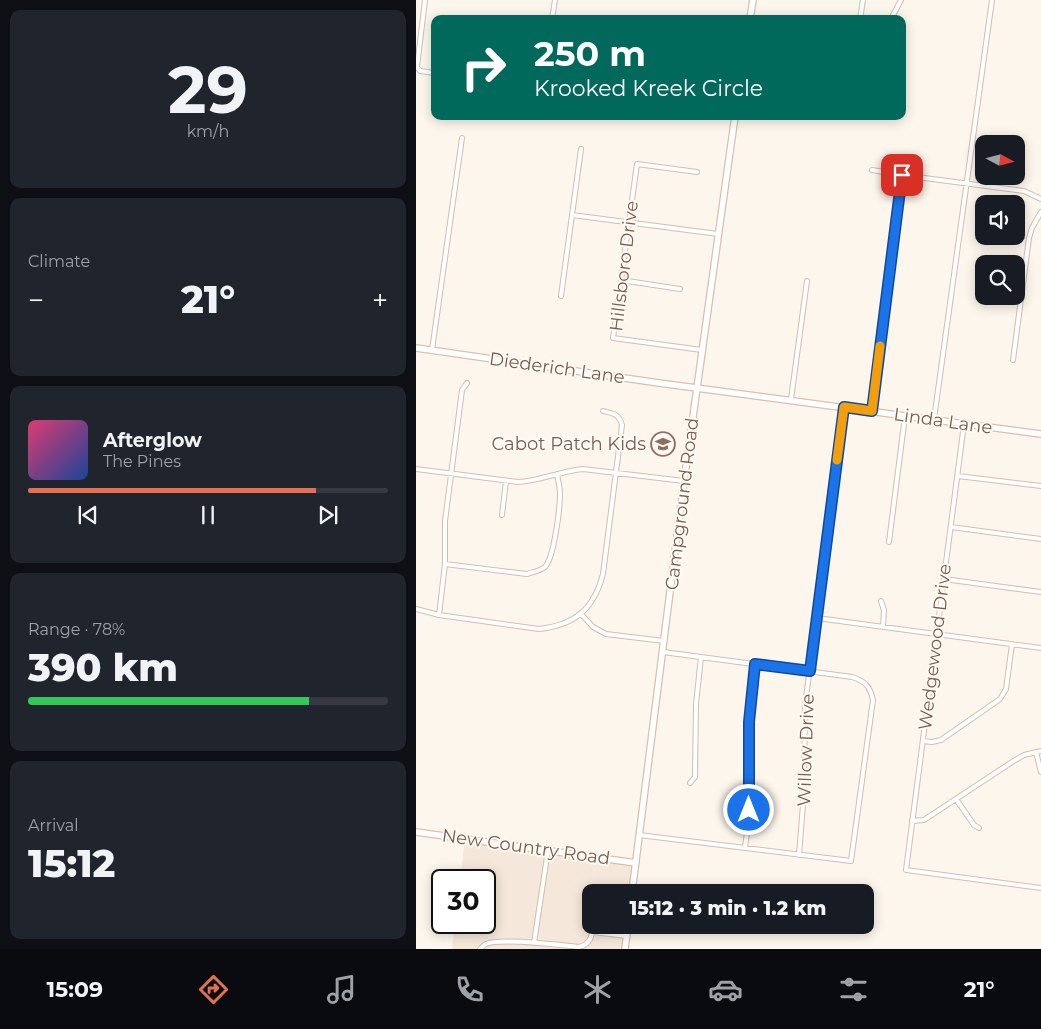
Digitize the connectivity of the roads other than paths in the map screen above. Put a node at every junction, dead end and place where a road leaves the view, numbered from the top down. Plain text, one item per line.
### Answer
1 (425, 0) edge
2 (555, 0) edge
3 (753, 0) edge
4 (862, 0) edge
5 (901, 0) edge
6 (992, 0) edge
7 (416, 13) edge
8 (423, 14) junction
9 (553, 15) edge
10 (751, 15) edge
11 (860, 15) edge
12 (893, 15) edge
13 (431, 72) edge
14 (734, 120) edge
15 (462, 138) dead end
16 (581, 149) dead end
17 (872, 170) dead end
18 (697, 172) dead end
19 (902, 175) junction
20 (967, 183) junction
21 (1041, 199) edge
22 (1041, 212) edge
23 (572, 215) junction
24 (629, 223) junction
25 (718, 234) junction
26 (621, 280) junction
27 (807, 281) dead end
28 (680, 289) dead end
29 (561, 296) dead end
30 (416, 348) edge
31 (432, 350) junction
32 (702, 350) junction
33 (1013, 360) dead end
34 (467, 383) dead end
35 (697, 387) junction
36 (792, 399) junction
37 (844, 407) junction
38 (603, 411) dead end
39 (872, 411) junction
40 (905, 416) junction
41 (934, 420) junction
42 (964, 424) junction
43 (1041, 434) edge
44 (416, 469) edge
45 (616, 472) junction
46 (451, 474) junction
47 (557, 474) junction
48 (958, 476) junction
49 (506, 482) junction
50 (684, 482) junction
51 (1041, 486) edge
52 (502, 515) dead end
53 (951, 527) junction
54 (1041, 539) edge
55 (889, 542) dead end
56 (445, 564) junction
57 (944, 579) junction
58 (1041, 592) edge
59 (881, 601) dead end
60 (416, 609) edge
61 (581, 614) junction
62 (439, 615) junction
63 (816, 618) junction
64 (883, 627) junction
65 (937, 634) junction
66 (664, 641) junction
67 (1012, 644) junction
68 (1041, 648) edge
69 (663, 652) junction
70 (701, 657) junction
71 (755, 664) junction
72 (810, 671) junction
73 (923, 741) junction
74 (1041, 751) edge
75 (1036, 752) junction
76 (1041, 772) edge
77 (690, 783) dead end
78 (956, 799) junction
79 (912, 821) junction
80 (980, 828) dead end
81 (416, 832) edge
82 (639, 835) junction
83 (745, 848) junction
84 (548, 850) junction
85 (799, 854) junction
86 (636, 863) junction
87 (633, 884) edge
88 (1041, 888) edge
89 (592, 934) edge
90 (610, 934) edge
91 (627, 936) joint
92 (534, 943) junction
93 (480, 949) edge
94 (625, 949) edge

1 - 8 street
2 - 9 street
3 - 10 street
4 - 11 street
5 - 12 street
6 - 20 street
7 - 8 street
8 - 13 street
14 - 25 street, Campground Road
15 - 31 street
16 - 23 street
17 - 19 street
18 - 24 street, Hillsboro Drive
19 - 20 street
19 - 39 street
20 - 21 street
20 - 41 street
22 - 33 street
23 - 24 street
23 - 29 street
24 - 25 street
24 - 26 street, Hillsboro Drive
25 - 32 street, Campground Road
26 - 28 street
26 - 32 street, Hillsboro Drive
27 - 36 street
30 - 31 street, Diederich Lane
31 - 35 street, Diederich Lane
32 - 35 street, Campground Road
34 - 46 street
35 - 36 street, Linda Lane
35 - 50 street, Campground Road
36 - 37 street, Linda Lane
37 - 39 street, Linda Lane
37 - 63 street, Willow Drive
38 - 45 street
39 - 40 street, Linda Lane
40 - 41 street, Linda Lane
40 - 55 street
41 - 42 street, Linda Lane
42 - 43 street, Linda Lane
42 - 48 street, Wedgewood Drive
44 - 46 street
45 - 47 street
45 - 50 street
45 - 61 street
46 - 49 street
46 - 56 street
47 - 49 street
47 - 56 street
48 - 51 street
48 - 53 street, Wedgewood Drive
49 - 52 street
50 - 66 street, Campground Road
53 - 54 street
53 - 57 street, Wedgewood Drive
56 - 62 street
57 - 58 street
57 - 65 street, Wedgewood Drive
59 - 64 street
60 - 62 street
61 - 62 street
61 - 66 street
63 - 64 street
63 - 72 street, Willow Drive
64 - 65 street
65 - 67 street
65 - 73 street, Wedgewood Drive
66 - 69 street, Campground Road
67 - 68 street
67 - 73 street
69 - 70 street
69 - 82 street, Campground Road
70 - 71 street
70 - 77 street
71 - 72 street
71 - 83 street
72 - 85 street, Willow Drive
72 - 85 street
73 - 79 street, Wedgewood Drive
74 - 75 street
75 - 76 street
75 - 78 street
78 - 79 street
78 - 80 street
79 - 88 street, Wedgewood Drive
81 - 84 street, New Country Road
82 - 83 street
82 - 86 street, Campground Road
83 - 85 street
84 - 86 street, New Country Road
84 - 92 street
86 - 87 street, Campground Road
89 - 92 street
90 - 91 street
91 - 94 street
92 - 93 street

